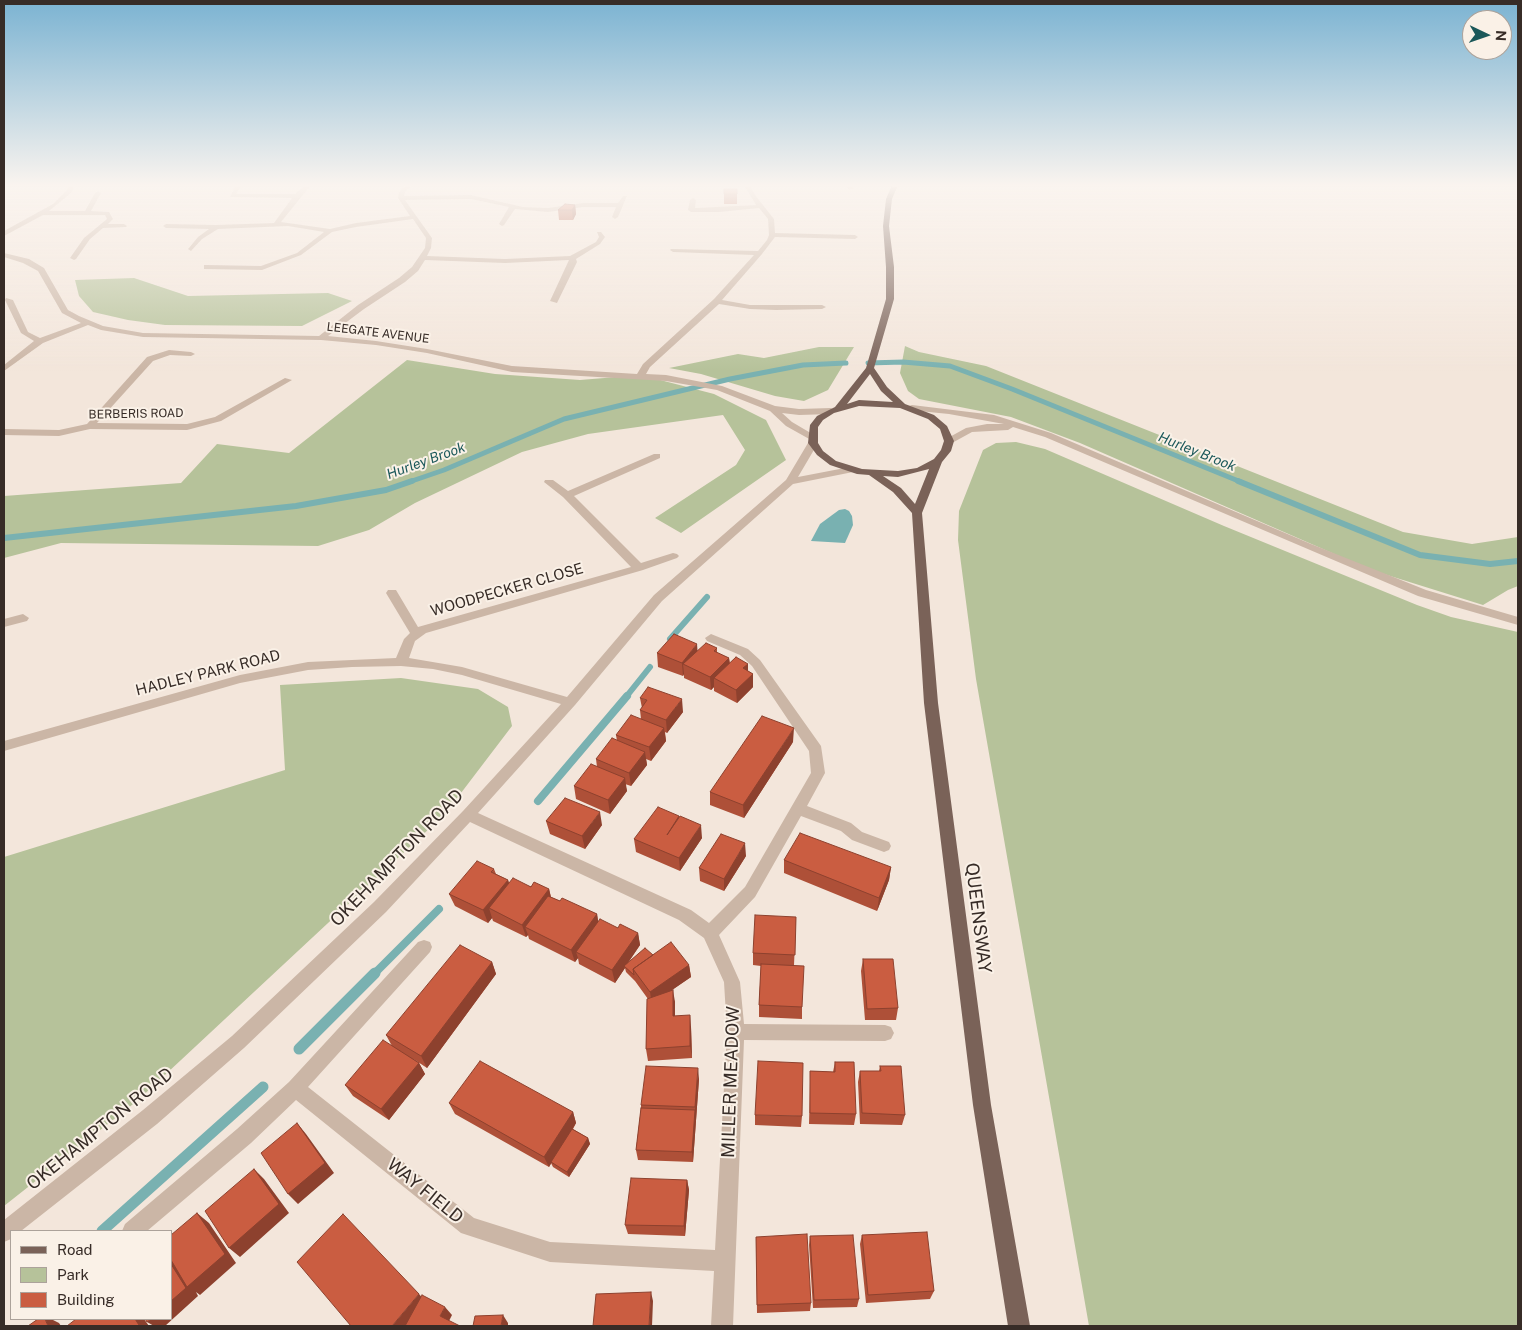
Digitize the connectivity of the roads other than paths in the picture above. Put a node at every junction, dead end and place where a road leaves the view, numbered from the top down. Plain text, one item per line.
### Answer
1 (81, 247) edge
2 (308, 247) edge
3 (428, 247) edge
4 (591, 247) edge
5 (764, 247) edge
6 (888, 247) edge
7 (673, 250) dead end
8 (760, 253) junction
9 (4, 255) edge
10 (74, 258) dead end
11 (424, 258) junction
12 (572, 258) junction
13 (207, 267) dead end
14 (9, 300) dead end
15 (554, 301) dead end
16 (717, 301) junction
17 (822, 307) dead end
18 (87, 323) junction
19 (321, 338) junction
20 (40, 341) junction
21 (191, 354) dead end
22 (871, 364) junction
23 (4, 368) edge
24 (641, 375) junction
25 (288, 380) dead end
26 (902, 406) junction
27 (912, 408) junction
28 (772, 409) junction
29 (835, 409) junction
30 (90, 426) junction
31 (1018, 426) junction
32 (4, 432) edge
33 (812, 440) junction
34 (949, 440) junction
35 (657, 456) dead end
36 (938, 461) junction
37 (850, 470) junction
38 (873, 474) junction
39 (549, 482) dead end
40 (790, 482) junction
41 (567, 495) junction
42 (917, 513) junction
43 (673, 556) dead end
44 (639, 568) junction
45 (392, 593) dead end
46 (23, 618) dead end
47 (1518, 621) edge
48 (4, 623) edge
49 (416, 633) junction
50 (711, 638) dead end
51 (401, 662) junction
52 (570, 702) junction
53 (4, 746) edge
54 (799, 809) junction
55 (468, 814) junction
56 (884, 846) dead end
57 (710, 933) junction
58 (424, 947) dead end
59 (736, 1032) junction
60 (885, 1034) dead end
61 (295, 1088) junction
62 (133, 1230) edge
63 (4, 1232) edge
64 (724, 1261) junction
65 (722, 1326) edge
66 (1018, 1326) edge

1 - 10 street
2 - 13 street
3 - 11 street
4 - 12 street
5 - 8 street
6 - 22 main road
7 - 8 street
8 - 16 street
9 - 18 street, LEEGATE AVENUE
11 - 12 street
11 - 19 street
12 - 15 street
14 - 20 street
16 - 17 street
16 - 24 street
18 - 19 street, LEEGATE AVENUE
18 - 20 street
19 - 24 street, LEEGATE AVENUE
20 - 23 street
21 - 30 street
22 - 26 main road
22 - 29 main road
24 - 28 street, LEEGATE AVENUE
25 - 30 street, BERBERIS ROAD
26 - 27 main road
26 - 29 main road
27 - 31 street
27 - 34 main road
28 - 29 street, LEEGATE AVENUE
28 - 33 street, LEEGATE AVENUE
29 - 33 main road
30 - 32 street, BERBERIS ROAD
31 - 34 street
31 - 47 street
33 - 37 main road
33 - 40 street, OKEHAMPTON ROAD
34 - 36 main road
35 - 41 street
36 - 38 main road
36 - 42 main road
37 - 38 main road
37 - 40 street, OKEHAMPTON ROAD
38 - 42 main road
39 - 41 street
40 - 52 street, OKEHAMPTON ROAD
41 - 44 street
42 - 66 main road, QUEENSWAY
43 - 44 street, WOODPECKER CLOSE
44 - 49 street, WOODPECKER CLOSE
45 - 49 street
46 - 48 street
49 - 51 street, WOODPECKER CLOSE
50 - 54 street
51 - 52 street, HADLEY PARK ROAD
51 - 53 street, HADLEY PARK ROAD
52 - 55 street, OKEHAMPTON ROAD
54 - 56 street
54 - 57 street
55 - 57 street
55 - 63 street, OKEHAMPTON ROAD
57 - 59 street, MILLER MEADOW
58 - 61 street
59 - 60 street
59 - 64 street, MILLER MEADOW
61 - 62 street
61 - 64 street, WAY FIELD
64 - 65 street, MILLER MEADOW

